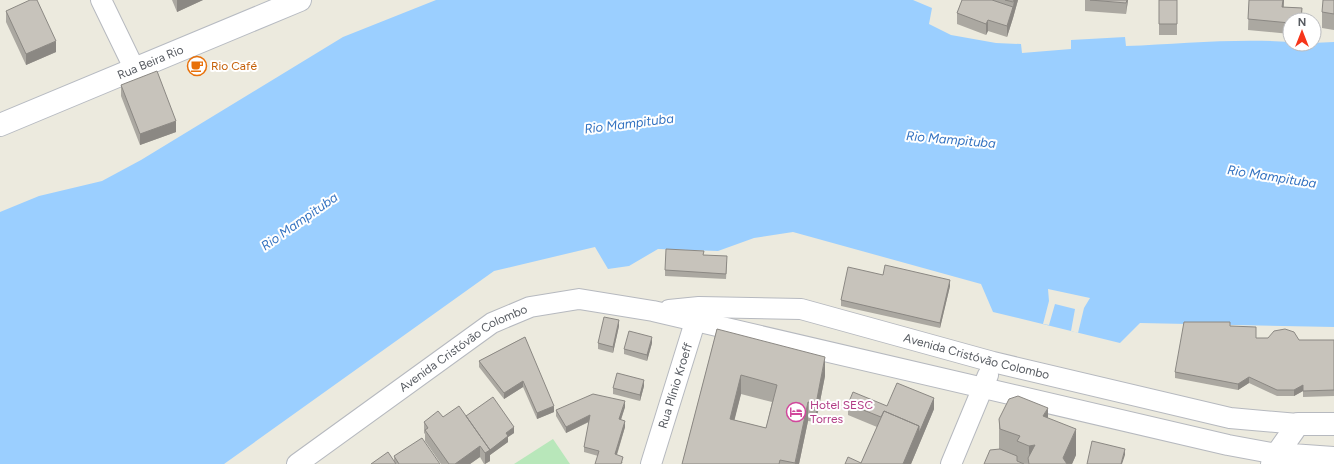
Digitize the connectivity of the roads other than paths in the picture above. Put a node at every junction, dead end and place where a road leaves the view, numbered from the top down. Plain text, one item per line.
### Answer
1 (101, 0) edge
2 (300, 0) edge
3 (134, 68) junction
4 (0, 125) edge
5 (698, 315) junction
6 (993, 362) junction
7 (984, 387) junction
8 (1298, 424) junction
9 (1334, 424) edge
10 (1334, 458) edge
11 (1275, 459) edge
12 (1305, 460) edge
13 (297, 464) edge
14 (651, 464) edge
15 (951, 464) edge

1 - 3 street
2 - 3 main road, Rua Beira Rio
3 - 4 main road, Rua Beira Rio
5 - 6 street, Avenida Cristóvão Colombo
5 - 7 street, Avenida Cristóvão Colombo
5 - 13 street, Avenida Cristóvão Colombo
5 - 14 street, Rua Plínio Kroeff
6 - 7 street
6 - 8 street, Avenida Cristóvão Colombo
7 - 11 street, Avenida Cristóvão Colombo
7 - 15 street
8 - 9 main road
8 - 11 main road
9 - 12 main road
10 - 12 main road
11 - 12 main road

